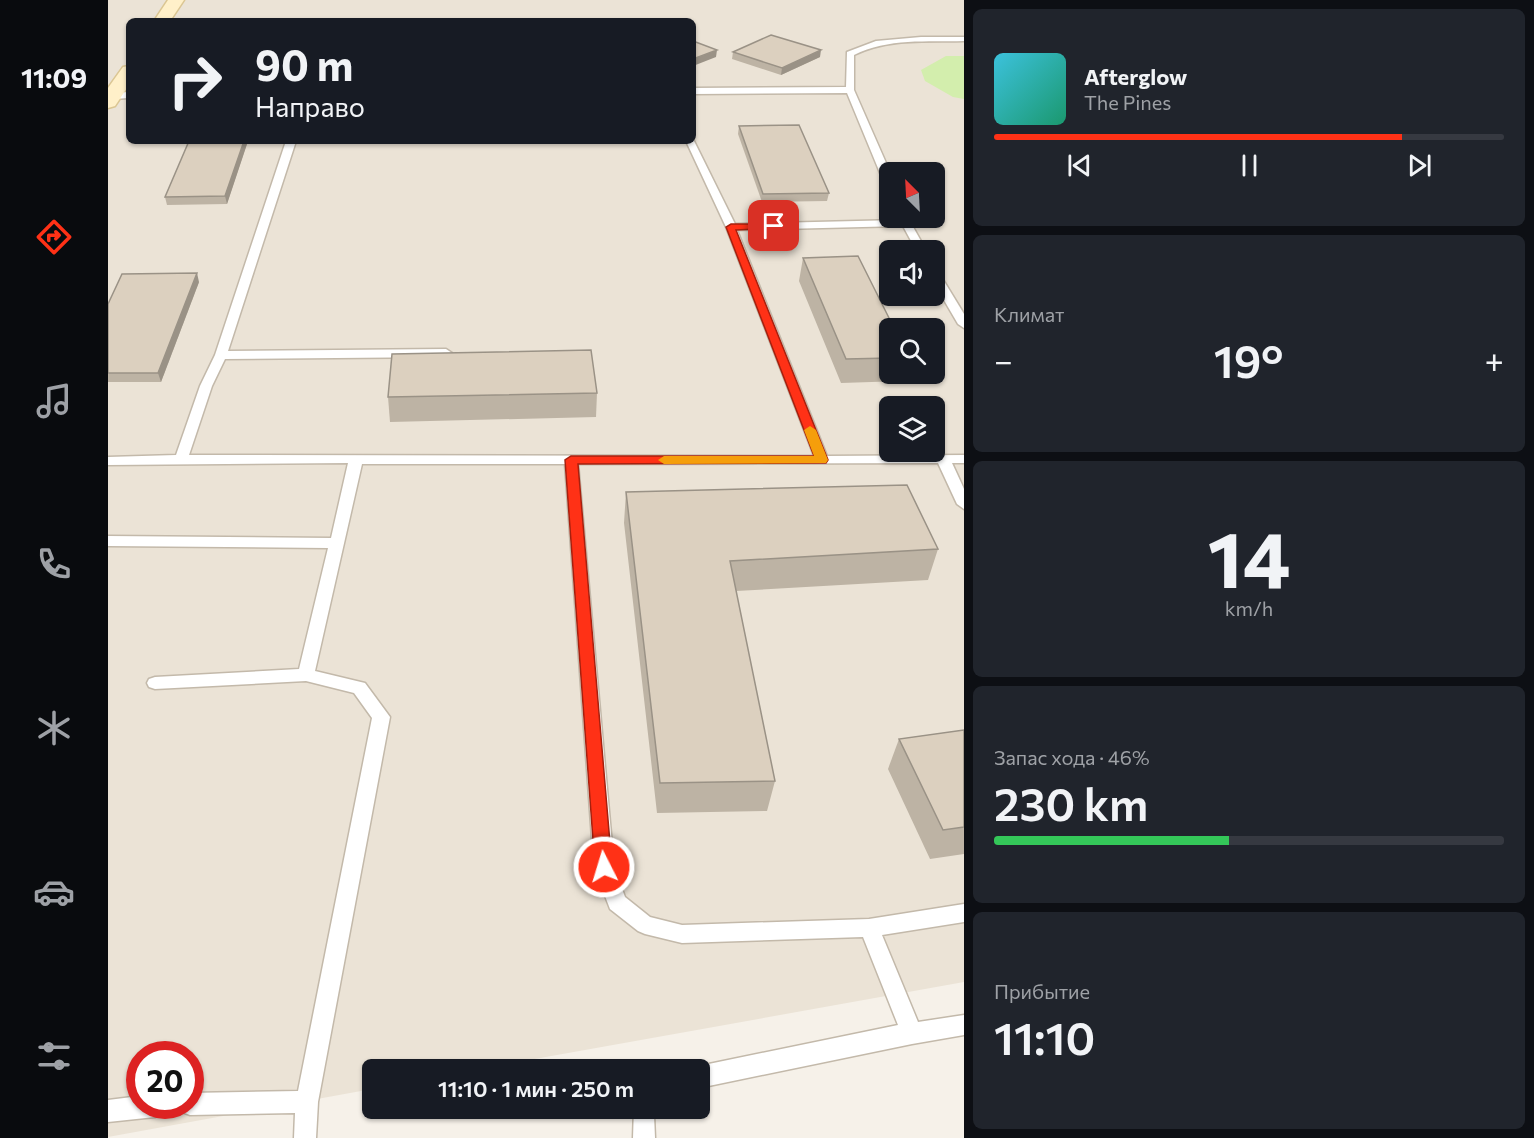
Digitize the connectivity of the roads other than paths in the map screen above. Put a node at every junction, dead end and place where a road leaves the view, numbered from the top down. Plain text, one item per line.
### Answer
1 (176, 0) edge
2 (164, 18) edge
3 (964, 39) edge
4 (126, 77) edge
5 (850, 90) junction
6 (696, 91) edge
7 (116, 98) edge
8 (290, 144) edge
9 (692, 144) edge
10 (880, 162) edge
11 (879, 221) edge
12 (731, 227) junction
13 (945, 292) edge
14 (964, 324) edge
15 (461, 353) edge
16 (221, 355) junction
17 (181, 459) junction
18 (945, 459) edge
19 (964, 459) edge
20 (356, 460) junction
21 (571, 460) junction
22 (822, 460) junction
23 (879, 460) edge
24 (108, 461) edge
25 (944, 462) edge
26 (964, 504) edge
27 (108, 541) edge
28 (337, 543) junction
29 (306, 675) junction
30 (155, 683) dead end
31 (964, 913) edge
32 (869, 928) junction
33 (964, 1025) edge
34 (912, 1033) junction
35 (710, 1075) edge
36 (307, 1102) junction
37 (204, 1104) edge
38 (126, 1109) edge
39 (108, 1111) edge
40 (643, 1119) edge
41 (305, 1138) edge
42 (644, 1138) edge

1 - 2 street
3 - 5 lane
4 - 7 street
5 - 6 lane
5 - 10 lane
8 - 16 lane
9 - 12 lane
11 - 12 lane
12 - 22 lane
13 - 14 lane
15 - 16 lane
16 - 17 lane
17 - 20 lane
17 - 24 lane
18 - 19 lane
20 - 21 lane
20 - 28 lane
21 - 22 lane
21 - 32 lane
22 - 23 lane
25 - 26 lane
27 - 28 lane
28 - 29 lane
29 - 30 lane
29 - 36 lane
31 - 32 lane
32 - 34 lane
33 - 34 lane
34 - 35 lane
36 - 37 lane
36 - 41 lane
38 - 39 lane
40 - 42 lane

